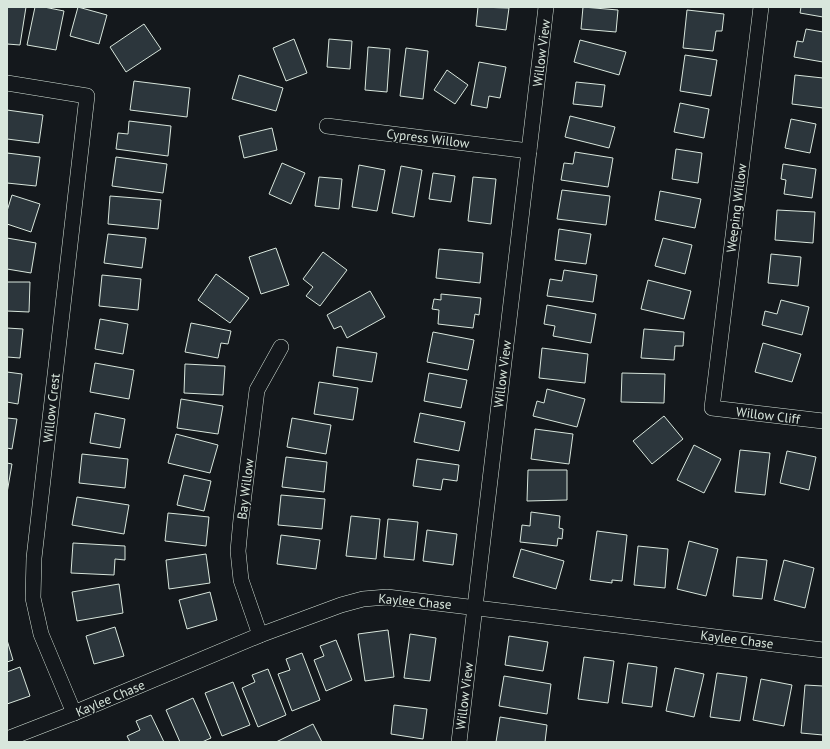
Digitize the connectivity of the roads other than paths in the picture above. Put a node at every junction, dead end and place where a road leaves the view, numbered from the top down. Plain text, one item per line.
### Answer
1 (546, 7) edge
2 (761, 7) edge
3 (7, 83) edge
4 (327, 126) dead end
5 (529, 151) junction
6 (281, 347) dead end
7 (712, 408) joint
8 (823, 421) edge
9 (474, 607) junction
10 (260, 635) junction
11 (823, 650) edge
12 (74, 713) junction
13 (7, 739) edge
14 (459, 742) edge

1 - 5 street, Willow View
2 - 7 street, Weeping Willow
3 - 12 street, Willow Crest
4 - 5 street, Cypress Willow
5 - 9 street, Willow View
6 - 10 street, Bay Willow
7 - 8 street, Willow Cliff
9 - 10 street, Kaylee Chase
9 - 11 street, Kaylee Chase
9 - 14 street, Willow View
10 - 12 street, Kaylee Chase
12 - 13 street, Kaylee Chase

